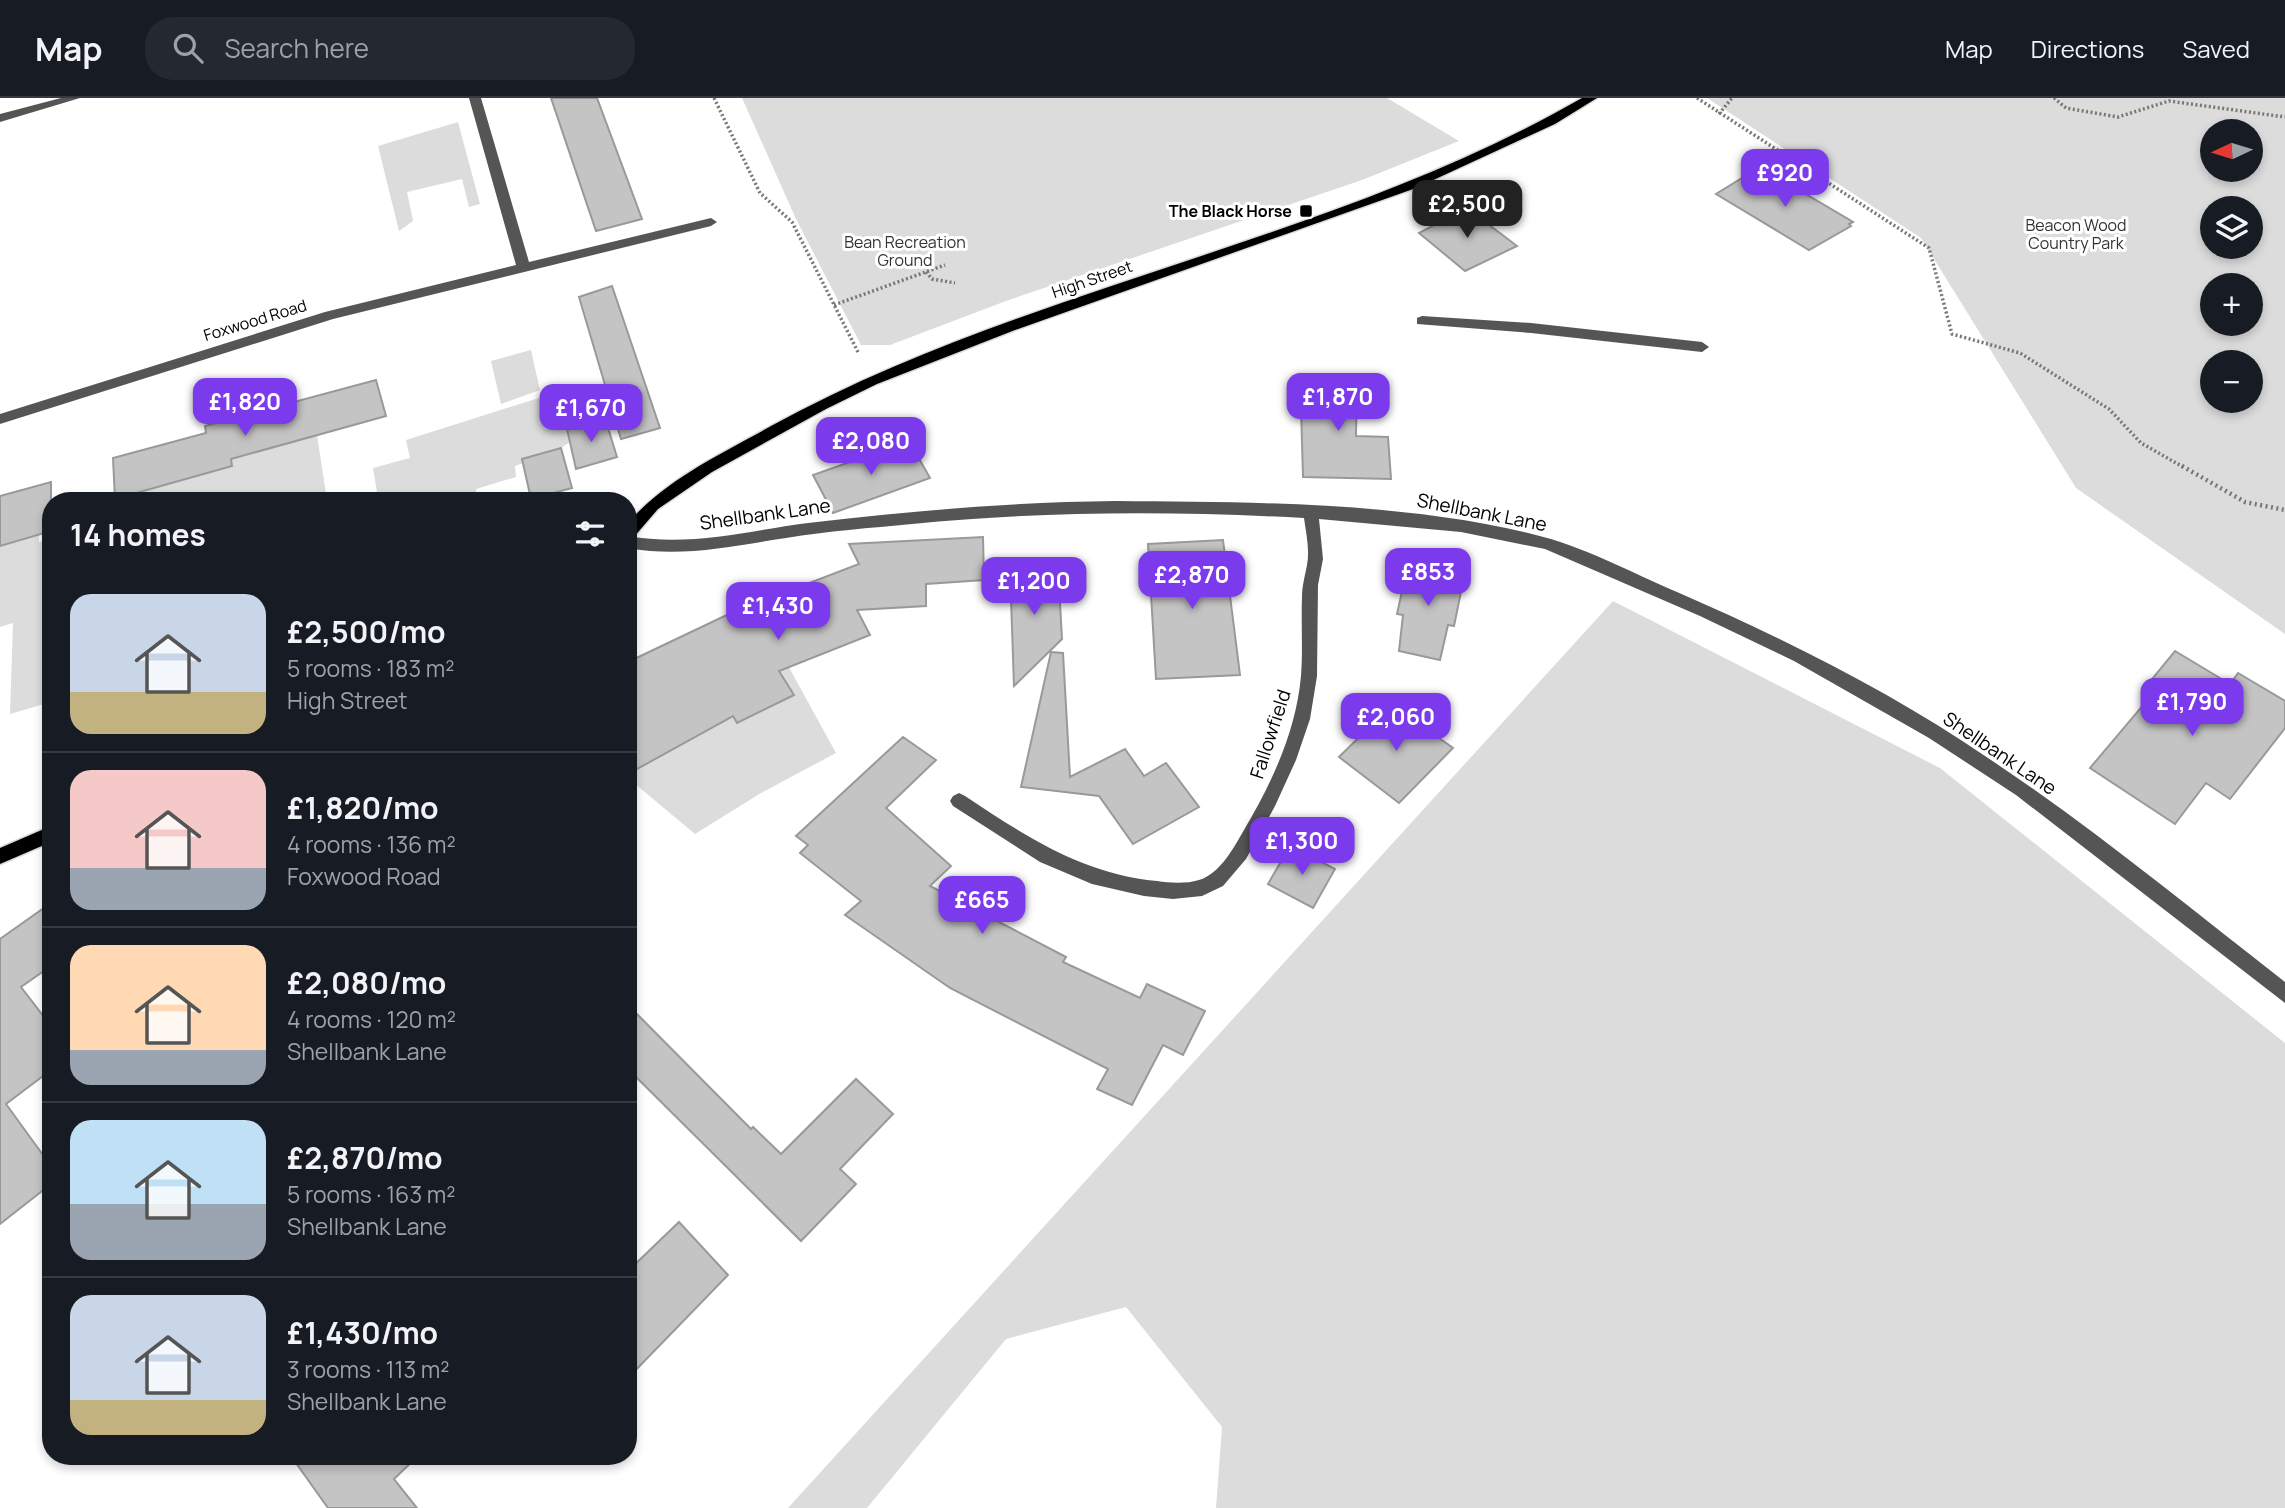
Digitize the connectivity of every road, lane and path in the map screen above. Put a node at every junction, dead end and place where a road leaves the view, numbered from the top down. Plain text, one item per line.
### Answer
1 (74, 98) edge
2 (475, 98) edge
3 (714, 98) edge
4 (1591, 98) edge
5 (1698, 98) edge
6 (1732, 98) edge
7 (2053, 98) edge
8 (1719, 114) junction
9 (2285, 117) edge
10 (0, 118) edge
11 (711, 222) dead end
12 (945, 265) dead end
13 (523, 266) junction
14 (926, 272) junction
15 (955, 283) dead end
16 (834, 305) junction
17 (1422, 320) dead end
18 (1702, 347) dead end
19 (872, 381) junction
20 (0, 419) edge
21 (2285, 510) edge
22 (1311, 512) junction
23 (637, 524) edge
24 (637, 544) edge
25 (960, 801) dead end
26 (42, 838) edge
27 (0, 856) edge
28 (2285, 994) edge

1 - 10 street
2 - 13 street
3 - 16 path
4 - 19 main road, High Street
5 - 8 path
6 - 8 path
7 - 9 path
8 - 21 path
11 - 13 street, Foxwood Road
12 - 14 path
13 - 20 street, Foxwood Road
14 - 15 path
14 - 16 path
16 - 19 path
17 - 18 street
19 - 23 main road, High Street
22 - 24 street, Shellbank Lane
22 - 25 street, Fallowfield
22 - 28 street, Shellbank Lane
26 - 27 main road

